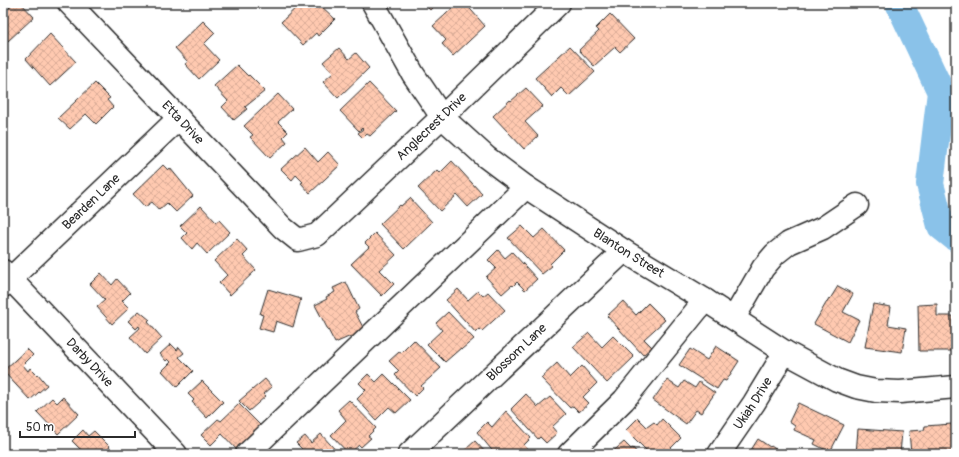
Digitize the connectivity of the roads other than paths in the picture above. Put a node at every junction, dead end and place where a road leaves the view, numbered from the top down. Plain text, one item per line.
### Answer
1 (69, 3) edge
2 (373, 3) edge
3 (560, 3) edge
4 (442, 117) junction
5 (179, 118) junction
6 (526, 187) junction
7 (857, 205) dead end
8 (298, 240) joint
9 (624, 251) junction
10 (5, 278) edge
11 (705, 300) junction
12 (734, 318) junction
13 (785, 352) junction
14 (956, 387) edge
15 (176, 454) edge
16 (247, 454) edge
17 (409, 454) edge
18 (569, 454) edge
19 (719, 454) edge

1 - 5 street, Etta Drive
2 - 4 street, Blanton Street
3 - 4 street, Anglecrest Drive
4 - 6 street, Blanton Street
4 - 8 street, Anglecrest Drive
5 - 8 street, Etta Drive
5 - 10 street, Bearden Lane
6 - 9 street, Blanton Street
6 - 16 street
7 - 12 street
9 - 11 street, Blanton Street
9 - 17 street, Blossom Lane
10 - 15 street, Darby Drive
11 - 12 street, Blanton Street
11 - 18 street
12 - 13 street, Blanton Street
13 - 14 street, Blanton Street
13 - 19 street, Ukiah Drive

